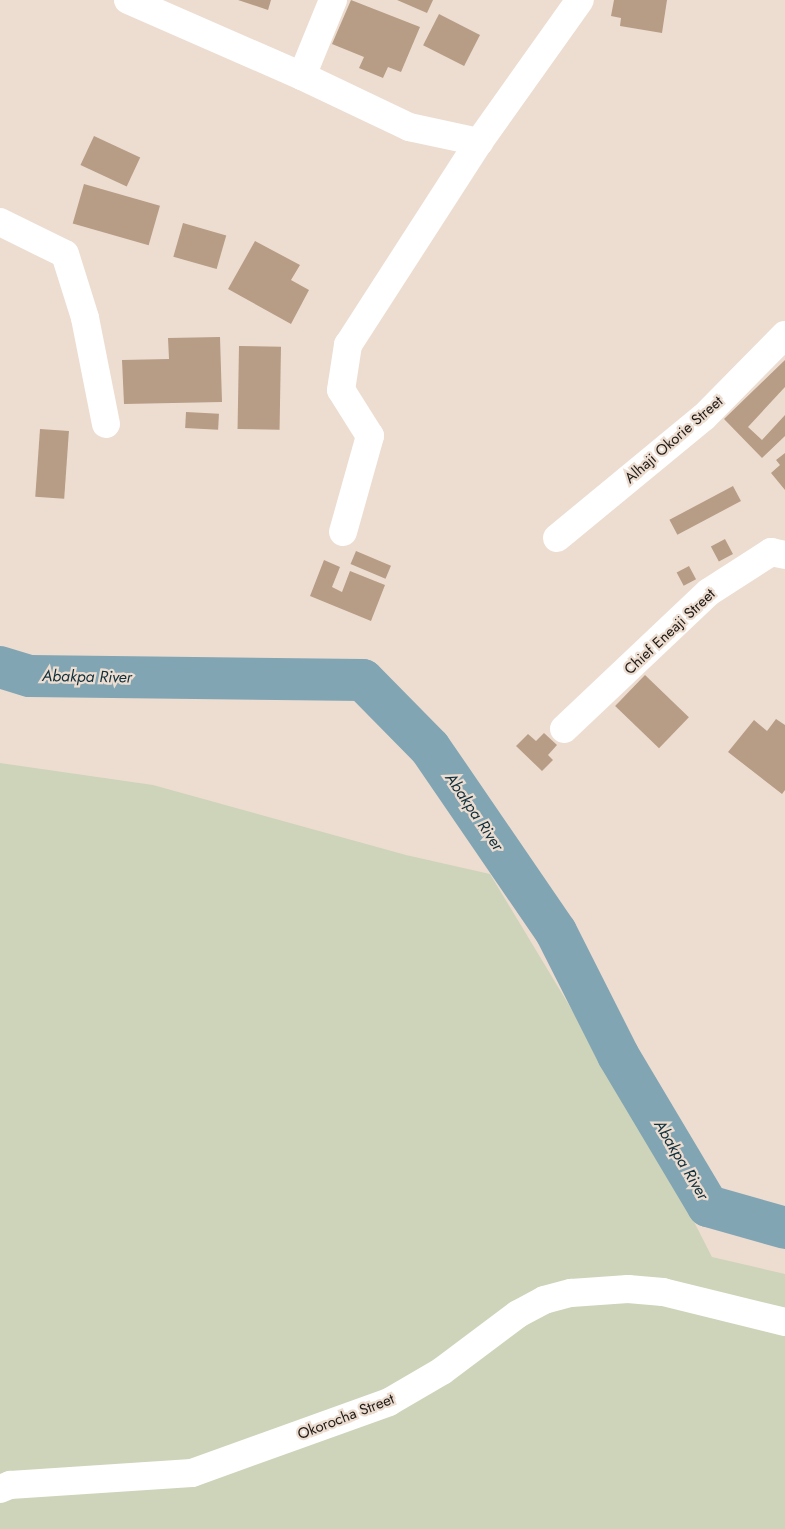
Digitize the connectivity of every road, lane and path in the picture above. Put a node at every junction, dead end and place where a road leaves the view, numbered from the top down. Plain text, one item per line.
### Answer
1 (128, 0) edge
2 (333, 0) edge
3 (580, 0) edge
4 (302, 76) junction
5 (479, 142) junction
6 (0, 222) edge
7 (785, 335) edge
8 (106, 424) dead end
9 (343, 532) dead end
10 (557, 538) dead end
11 (785, 555) edge
12 (564, 729) dead end
13 (785, 1322) edge
14 (0, 1489) edge

1 - 4 street
2 - 4 street
3 - 5 street
4 - 5 street
5 - 9 street
6 - 8 street
7 - 10 street, Alhaji Okorie Street
11 - 12 street, Chief Eneaji Street
13 - 14 street, Okorocha Street

